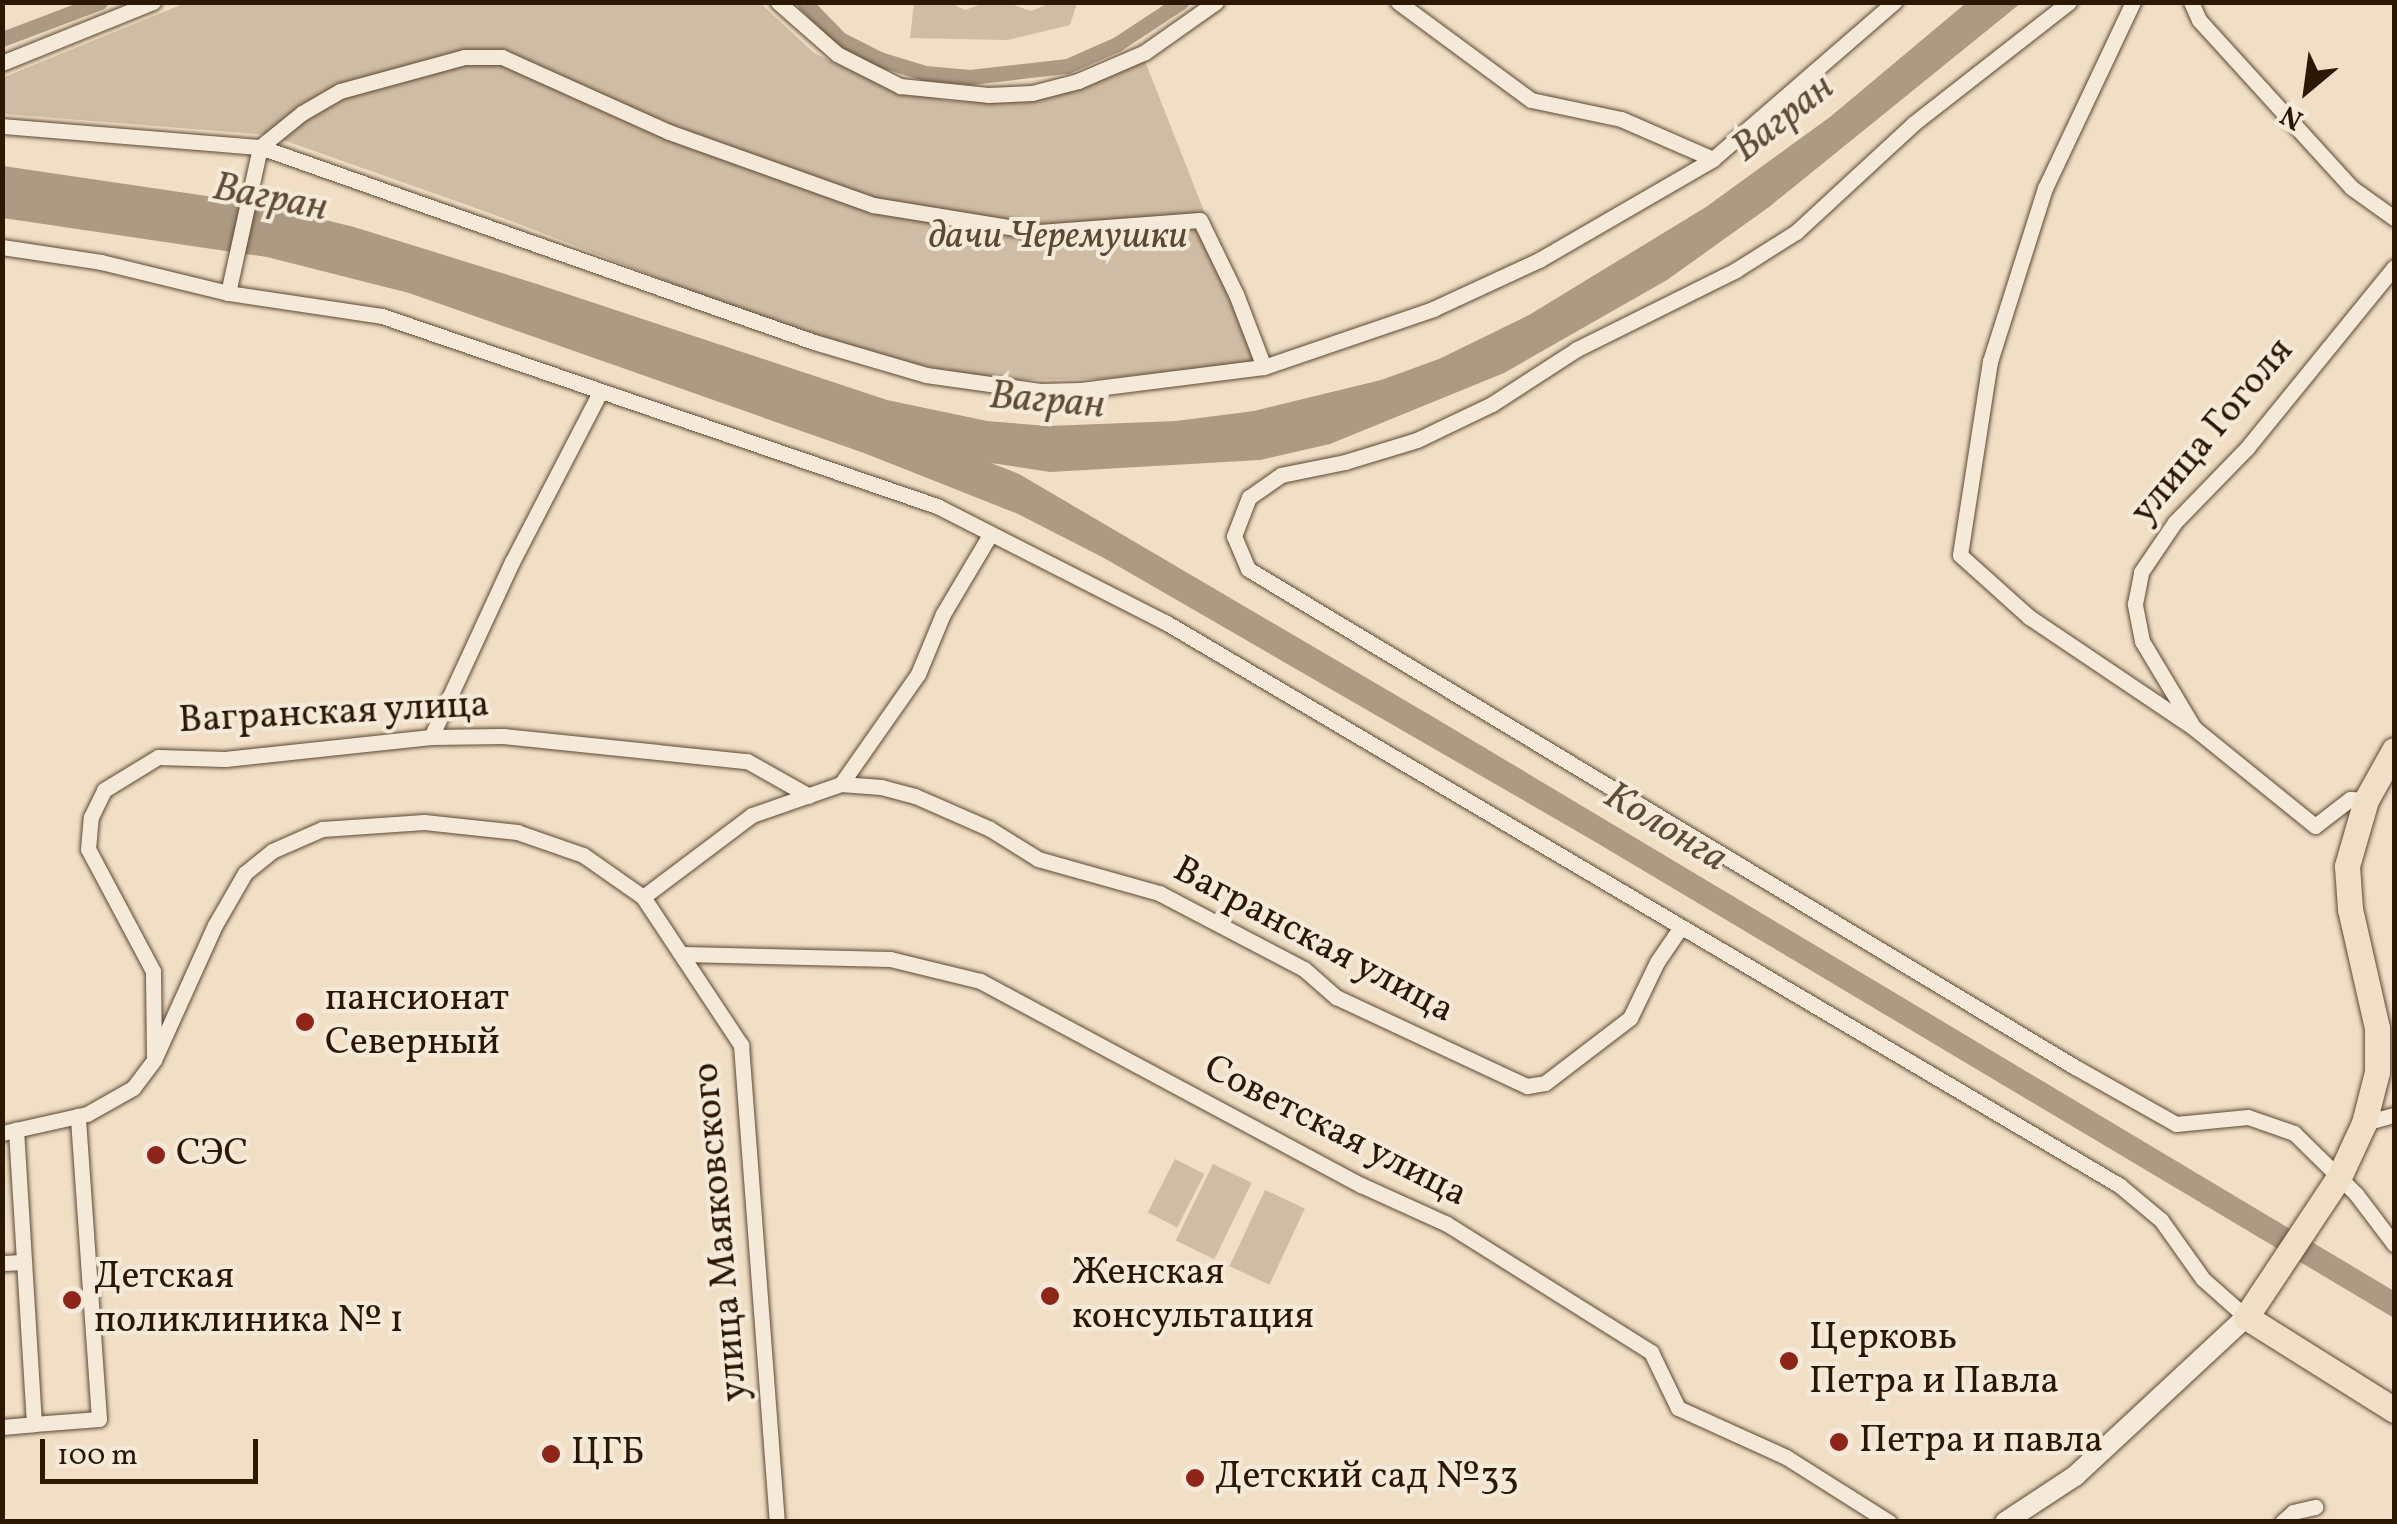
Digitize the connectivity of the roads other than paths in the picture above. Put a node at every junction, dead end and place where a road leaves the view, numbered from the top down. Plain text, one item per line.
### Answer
1 (152, 2) edge
2 (778, 2) edge
3 (1216, 2) edge
4 (1398, 2) edge
5 (1894, 2) edge
6 (2069, 2) edge
7 (2133, 2) edge
8 (2191, 2) edge
9 (2, 62) edge
10 (2, 126) edge
11 (259, 152) junction
12 (1713, 160) junction
13 (2394, 218) edge
14 (2, 247) edge
15 (2394, 267) edge
16 (228, 293) junction
17 (1264, 367) junction
18 (600, 392) junction
19 (990, 535) junction
20 (2194, 728) junction
21 (431, 736) junction
22 (2394, 750) edge
23 (842, 784) junction
24 (809, 796) junction
25 (2366, 800) junction
26 (642, 897) junction
27 (1680, 927) junction
28 (683, 954) junction
29 (154, 1060) junction
30 (2394, 1115) edge
31 (78, 1116) junction
32 (2364, 1123) junction
33 (9, 1132) edge
34 (2339, 1177) junction
35 (2394, 1244) edge
36 (24, 1262) junction
37 (2, 1263) edge
38 (2246, 1317) junction
39 (2394, 1410) edge
40 (34, 1424) junction
41 (2, 1427) edge
42 (2315, 1507) dead end
43 (777, 1522) edge
44 (1889, 1522) edge
45 (2004, 1522) edge
46 (2282, 1522) edge

1 - 9 street
2 - 3 street
4 - 12 street
5 - 12 street
6 - 34 street
7 - 20 street
8 - 13 street
10 - 11 street
11 - 16 street
11 - 17 street
11 - 17 street
12 - 17 street
14 - 16 street
15 - 20 street, улица Гоголя
16 - 18 street
18 - 19 street
18 - 21 street
19 - 23 street
19 - 27 street
20 - 25 street, улица Гоголя
21 - 24 street, Вагранская улица
21 - 29 street, Вагранская улица
22 - 25 highway
23 - 24 street
23 - 27 street, Вагранская улица
24 - 26 street
25 - 32 highway
26 - 28 street, улица Маяковского
26 - 29 street, улица Маяковского
27 - 38 street
28 - 43 street, улица Маяковского
28 - 44 street, Советская улица
29 - 31 street, улица Маяковского
30 - 32 street
31 - 33 street, улица Маяковского
31 - 40 street
32 - 34 highway
33 - 36 street
34 - 35 street
34 - 38 highway
36 - 37 street
36 - 40 street
38 - 39 highway
38 - 45 main road
40 - 41 street
42 - 46 street

